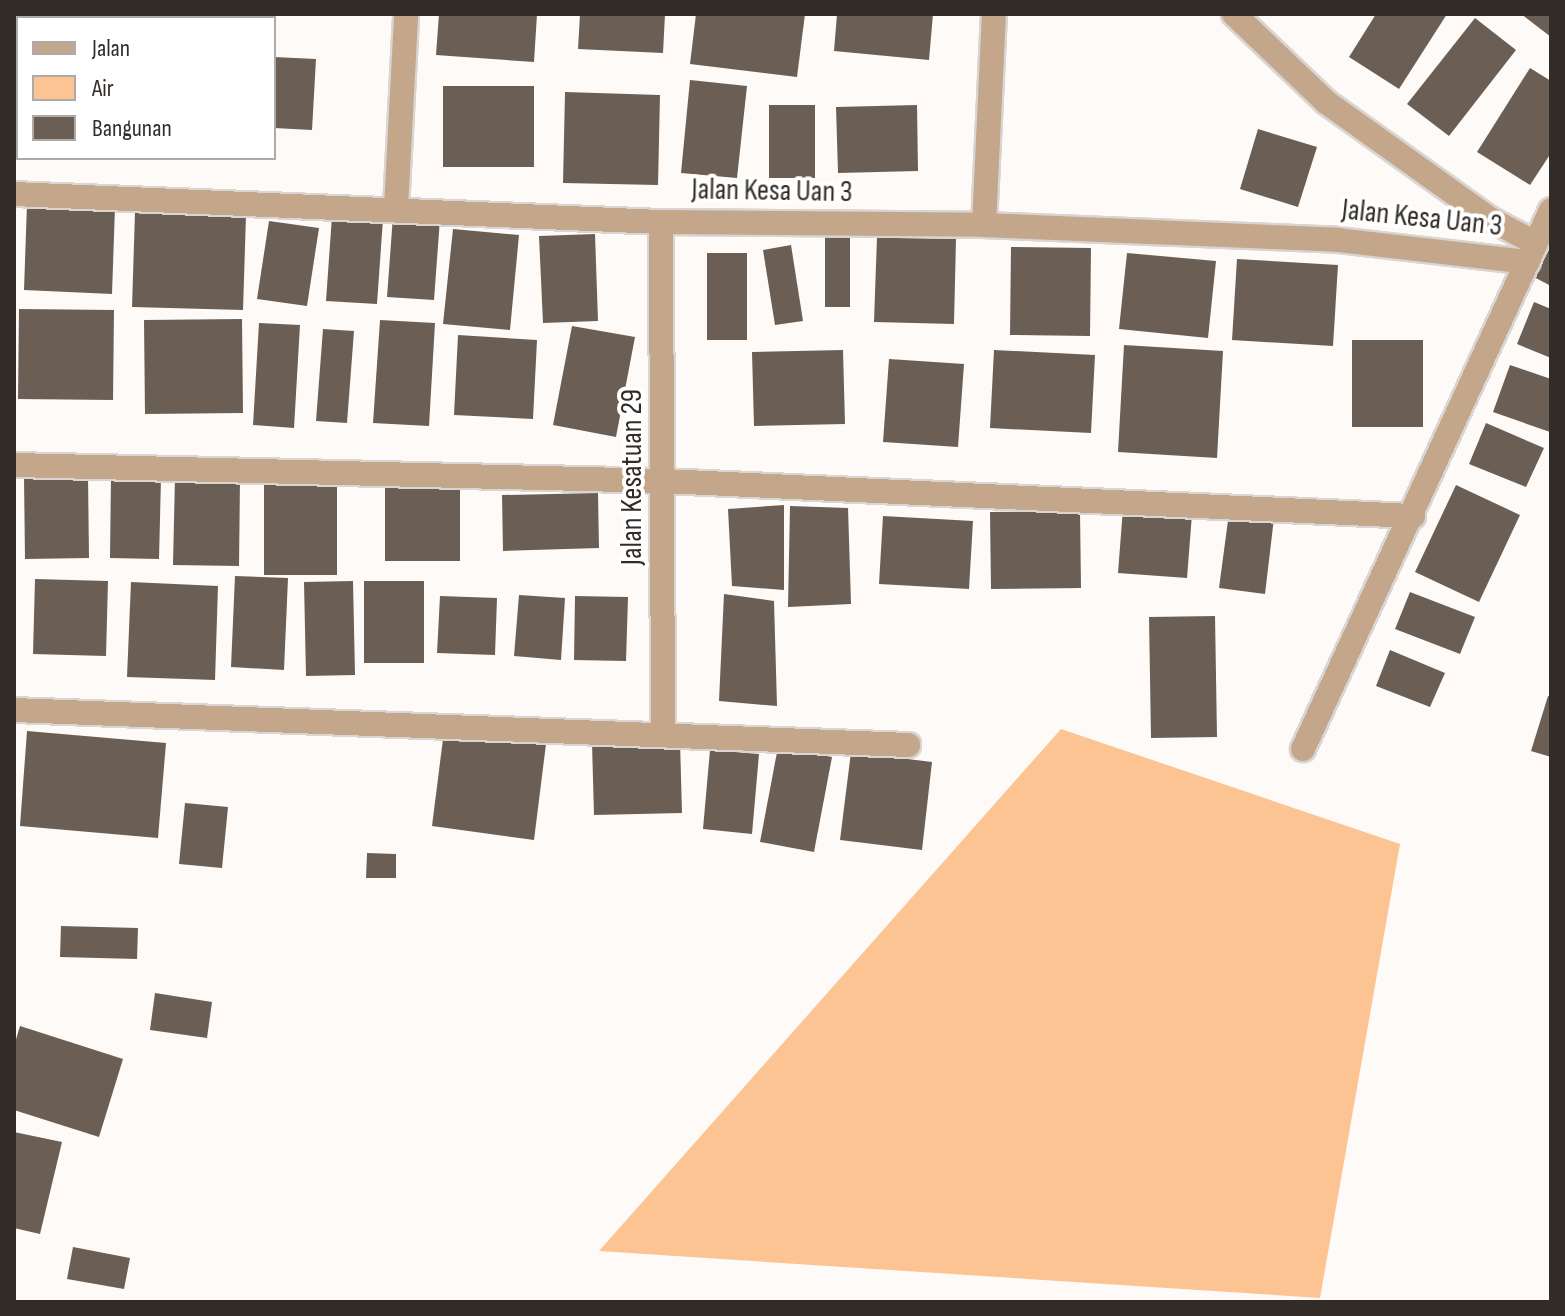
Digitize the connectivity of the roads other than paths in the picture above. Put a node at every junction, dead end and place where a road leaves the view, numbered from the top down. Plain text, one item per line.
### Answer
1 (406, 14) edge
2 (994, 14) edge
3 (1234, 14) edge
4 (14, 194) edge
5 (396, 208) junction
6 (1551, 210) edge
7 (661, 222) junction
8 (984, 225) junction
9 (1531, 252) junction
10 (14, 465) edge
11 (664, 481) junction
12 (1413, 516) junction
13 (14, 710) edge
14 (663, 732) junction
15 (908, 745) dead end
16 (1303, 749) dead end

1 - 5 street
2 - 8 street
3 - 9 street
4 - 5 street, Jalan Kesa Uan 3
5 - 7 street, Jalan Kesa Uan 3
6 - 9 street
7 - 8 street, Jalan Kesa Uan 3
7 - 11 street, Jalan Kesatuan 29
8 - 9 street, Jalan Kesa Uan 3
9 - 12 street
10 - 11 street
11 - 12 street
11 - 14 street, Jalan Kesatuan 29
12 - 16 street
13 - 14 street
14 - 15 street

